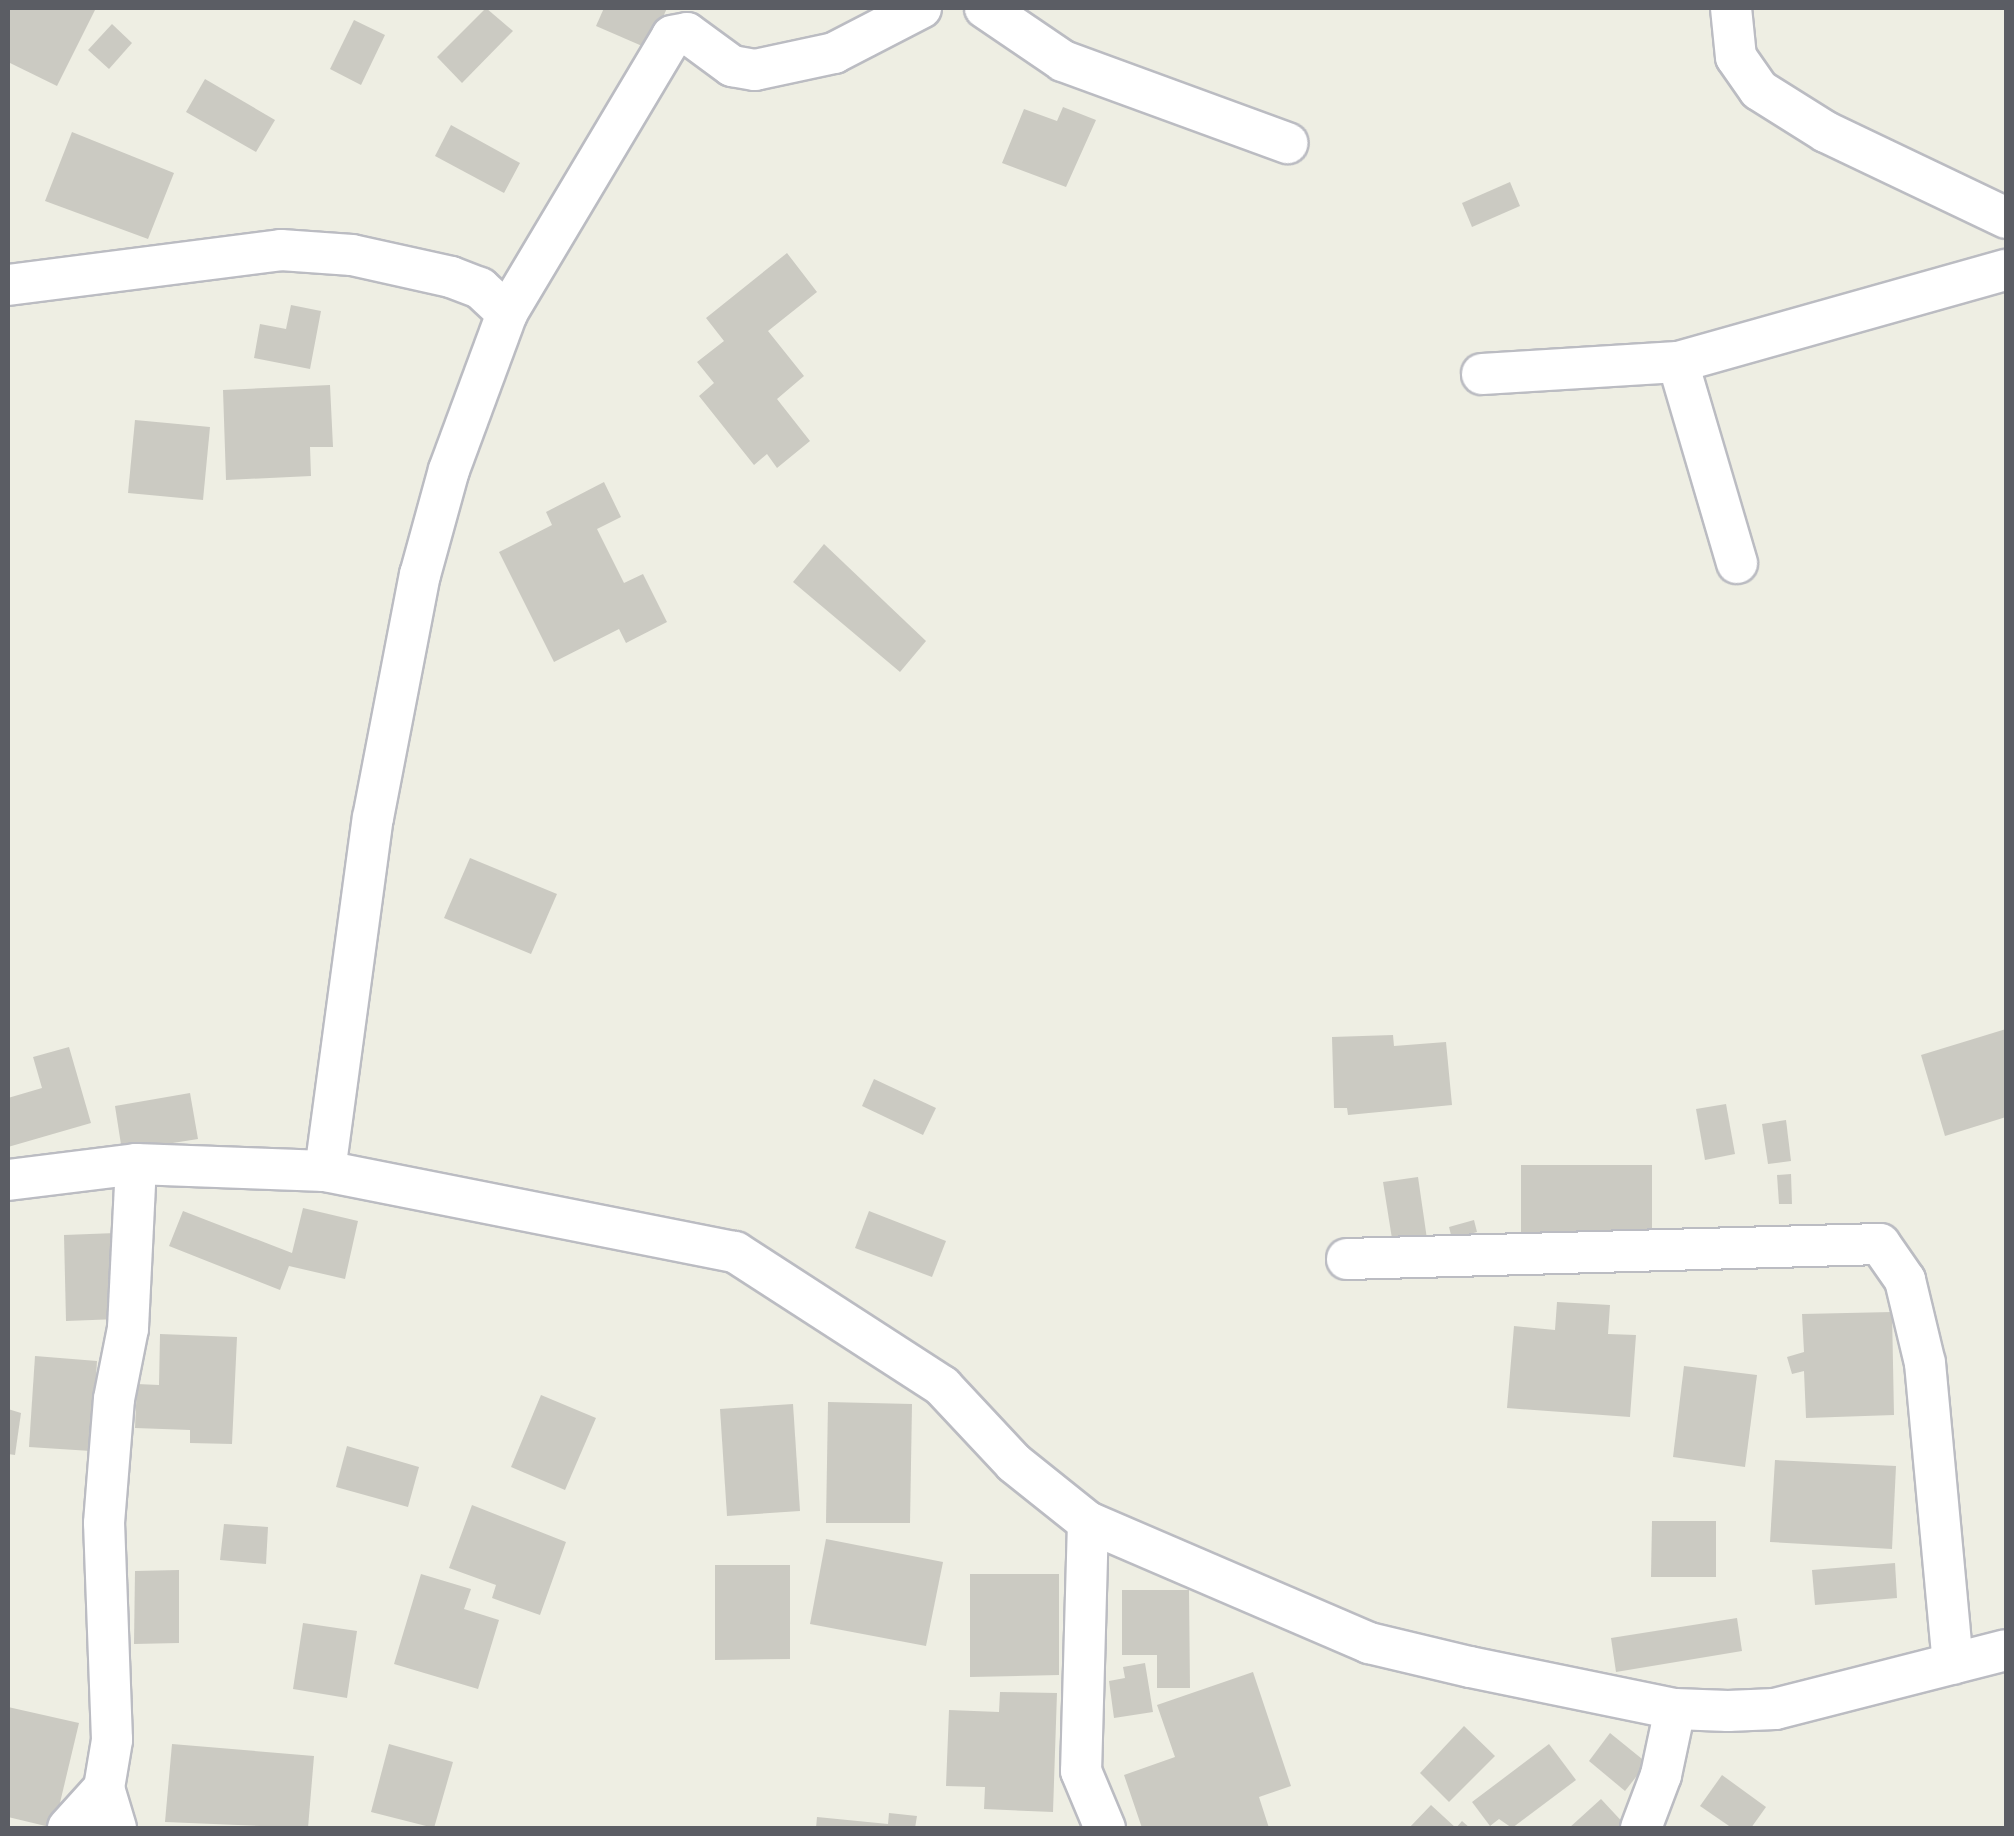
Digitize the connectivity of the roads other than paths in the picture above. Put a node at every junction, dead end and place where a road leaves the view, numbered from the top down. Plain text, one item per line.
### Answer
1 (921, 8) edge
2 (985, 8) edge
3 (1731, 8) edge
4 (1287, 143) dead end
5 (2006, 218) edge
6 (2006, 270) edge
7 (8, 285) edge
8 (508, 313) junction
9 (1678, 362) junction
10 (1482, 374) dead end
11 (1737, 563) dead end
12 (136, 1164) junction
13 (324, 1171) junction
14 (8, 1180) edge
15 (1347, 1259) dead end
16 (1088, 1522) junction
17 (2006, 1650) edge
18 (1953, 1664) junction
19 (1675, 1709) junction
20 (104, 1788) junction
21 (68, 1828) edge
22 (116, 1828) edge
23 (1105, 1828) edge
24 (1641, 1828) edge

1 - 8 street
2 - 4 street
3 - 5 street
6 - 9 street
7 - 8 street
8 - 13 street
9 - 10 street
9 - 11 street
12 - 13 street
12 - 14 street
12 - 20 street
13 - 16 street
15 - 18 street
16 - 19 street
16 - 23 street
17 - 18 street
18 - 19 street
19 - 24 street
20 - 21 street
20 - 22 street

